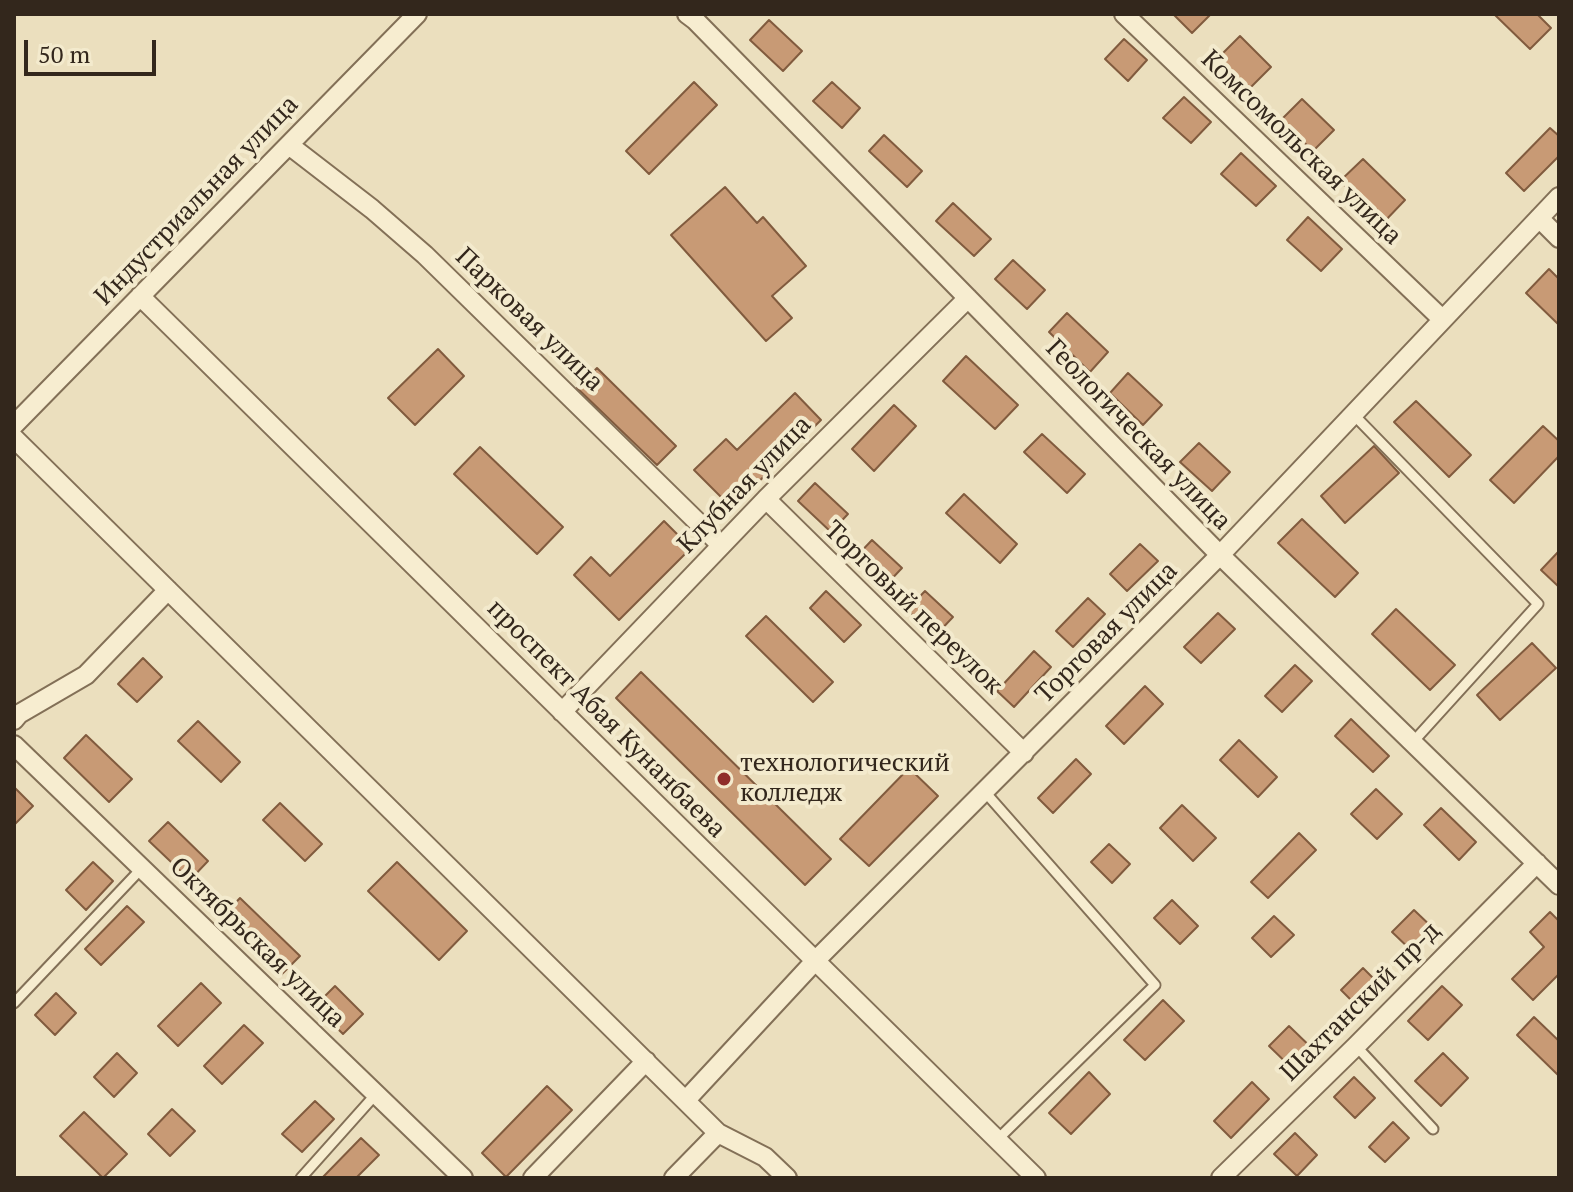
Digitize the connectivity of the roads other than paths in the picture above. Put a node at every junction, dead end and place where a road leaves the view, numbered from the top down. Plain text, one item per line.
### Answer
1 (417, 14) edge
2 (1124, 14) edge
3 (694, 16) edge
4 (289, 145) junction
5 (1559, 197) edge
6 (1539, 218) junction
7 (1559, 238) edge
8 (140, 296) junction
9 (968, 298) junction
10 (1442, 319) junction
11 (1353, 414) junction
12 (14, 425) edge
13 (14, 438) edge
14 (766, 499) junction
15 (721, 545) junction
16 (1220, 555) junction
17 (168, 590) junction
18 (562, 712) junction
19 (14, 720) edge
20 (1413, 742) junction
21 (14, 745) edge
22 (1024, 753) junction
23 (985, 792) junction
24 (1537, 863) junction
25 (142, 868) junction
26 (1559, 885) edge
27 (815, 961) junction
28 (14, 1003) edge
29 (1356, 1046) junction
30 (646, 1061) junction
31 (376, 1094) junction
32 (686, 1100) junction
33 (1433, 1129) dead end
34 (718, 1133) junction
35 (997, 1140) junction
36 (301, 1178) edge
37 (463, 1178) edge
38 (533, 1178) edge
39 (674, 1178) edge
40 (787, 1178) edge
41 (1036, 1178) edge
42 (1221, 1178) edge

1 - 4 street, Индустриальная улица
2 - 10 street, Комсомольская улица
3 - 9 street, Геологическая улица
4 - 8 street, Индустриальная улица
4 - 15 street, Парковая улица
5 - 6 street, Торговая улица
6 - 7 street
6 - 10 street, Торговая улица
8 - 12 street, Индустриальная улица
8 - 18 street, проспект Абая Кунанбаева
9 - 14 street, Клубная улица
9 - 16 street, Геологическая улица
10 - 11 street, Торговая улица
11 - 16 street, Торговая улица
11 - 20 lane
13 - 17 street
14 - 15 street, Клубная улица
14 - 22 street, Торговый переулок
15 - 18 street, Клубная улица
16 - 20 street, Геологическая улица
16 - 22 street, Торговая улица
17 - 19 street
17 - 30 street
18 - 27 street, проспект Абая Кунанбаева
20 - 24 street, Геологическая улица
21 - 25 street, Октябрьская улица
22 - 23 street, Торговая улица
23 - 27 street, Торговая улица
23 - 35 lane
24 - 26 street, Геологическая улица
24 - 29 street, Шахтанский пр-д
25 - 28 lane
25 - 31 street, Октябрьская улица
27 - 32 street, Торговая улица
27 - 35 street, проспект Абая Кунанбаева
29 - 33 lane
29 - 42 street, Шахтанский пр-д
30 - 32 street
30 - 38 street
31 - 36 lane
31 - 37 street, Октябрьская улица
32 - 34 street
34 - 39 street
34 - 40 street
35 - 41 street, проспект Абая Кунанбаева

